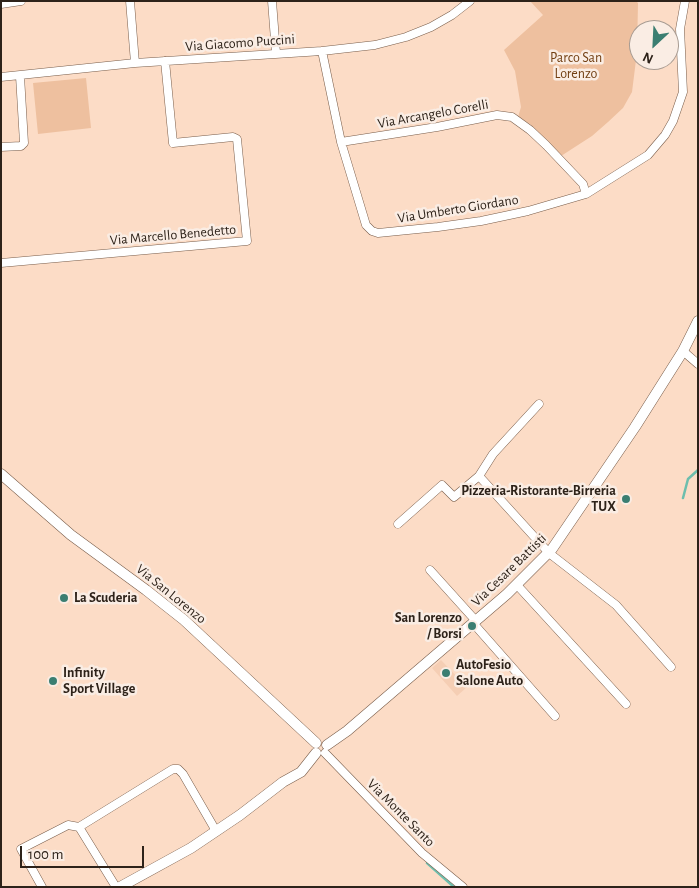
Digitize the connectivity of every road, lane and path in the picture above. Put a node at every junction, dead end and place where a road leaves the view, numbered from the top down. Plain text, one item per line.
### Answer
1 (21, 1) edge
2 (130, 1) edge
3 (272, 1) edge
4 (470, 1) edge
5 (685, 1) edge
6 (1, 4) edge
7 (322, 51) junction
8 (276, 53) junction
9 (165, 61) junction
10 (135, 63) junction
11 (20, 76) junction
12 (1, 78) edge
13 (340, 142) junction
14 (1, 147) edge
15 (586, 194) junction
16 (1, 263) edge
17 (698, 321) edge
18 (698, 334) edge
19 (683, 352) junction
20 (698, 364) edge
21 (539, 404) dead end
22 (1, 474) edge
23 (479, 476) junction
24 (398, 524) dead end
25 (549, 553) junction
26 (430, 570) dead end
27 (517, 585) junction
28 (475, 622) junction
29 (671, 666) dead end
30 (626, 704) dead end
31 (555, 716) dead end
32 (321, 749) junction
33 (79, 827) junction
34 (216, 831) junction
35 (42, 887) edge
36 (116, 887) edge
37 (120, 887) edge
38 (463, 887) edge

1 - 6 street
2 - 10 street
3 - 8 street
4 - 7 street, Via Giacomo Puccini
5 - 15 street, Via Umberto Giordano
7 - 8 street, Via Giacomo Puccini
7 - 13 street, Via Umberto Giordano
8 - 9 street, Via Giacomo Puccini
9 - 10 street, Via Giacomo Puccini
9 - 16 street, Via Marcello Benedetto
10 - 11 street, Via Giacomo Puccini
11 - 12 street, Via Giacomo Puccini
11 - 14 street
13 - 15 street, Via Arcangelo Corelli
13 - 15 street, Via Umberto Giordano
17 - 19 main road, Via Cesare Battisti
18 - 19 main road, Via Cesare Battisti
19 - 20 street
19 - 25 main road, Via Cesare Battisti
21 - 23 street
22 - 32 main road, Via San Lorenzo
23 - 24 street
23 - 25 street
25 - 27 main road, Via Cesare Battisti
25 - 29 street
26 - 28 street
27 - 28 main road, Via Cesare Battisti
27 - 30 street
28 - 31 street
28 - 32 main road, Via Cesare Battisti
32 - 34 main road, Via Cesare Battisti
32 - 38 street, Via Monte Santo
33 - 34 street
33 - 35 street
33 - 36 street
34 - 37 main road, Via Cesare Battisti

